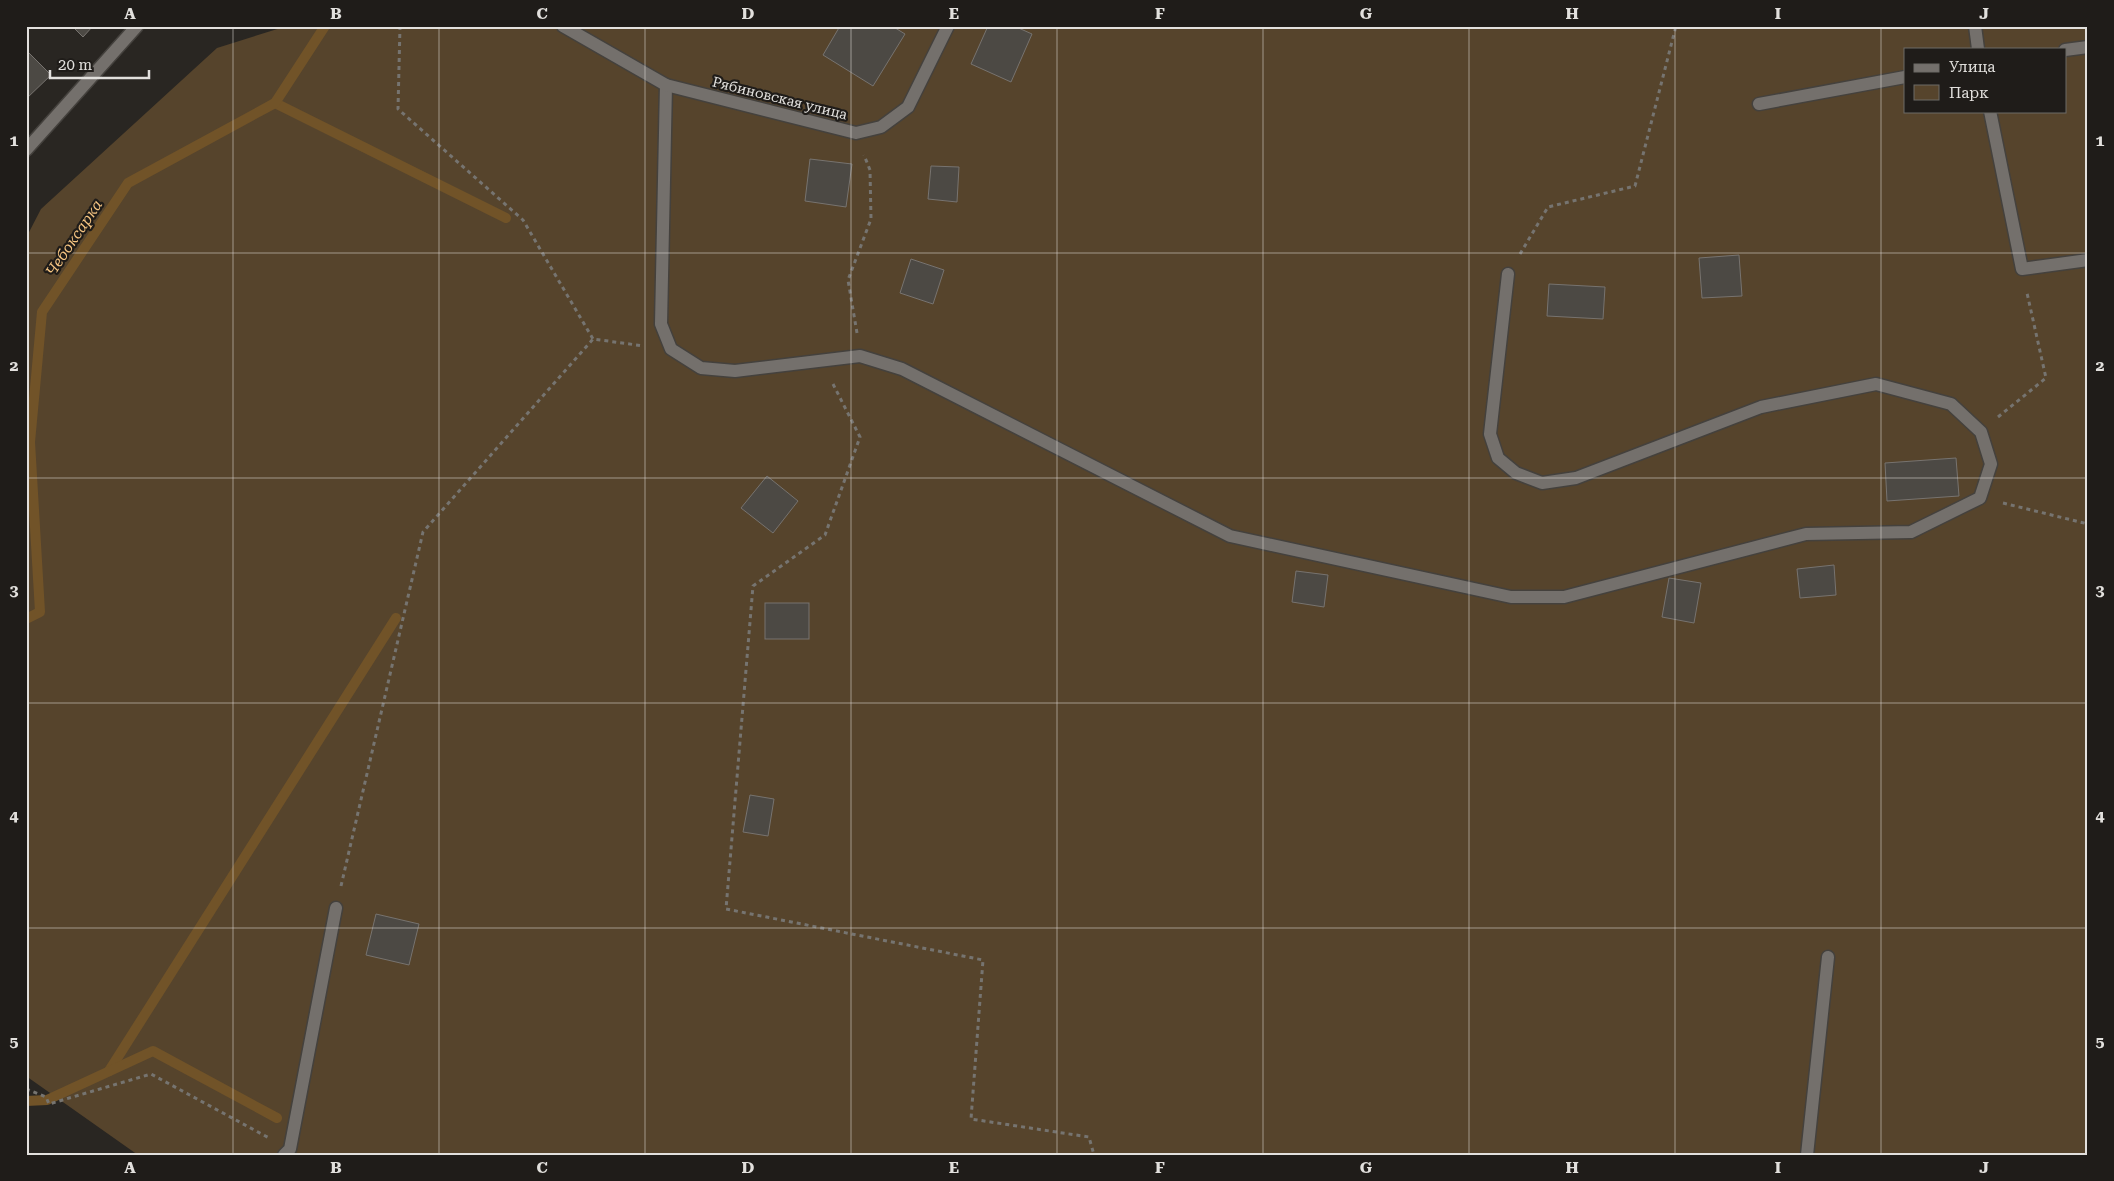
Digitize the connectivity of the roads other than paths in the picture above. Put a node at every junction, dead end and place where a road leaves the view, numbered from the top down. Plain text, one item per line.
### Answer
1 (137, 26) edge
2 (563, 26) edge
3 (948, 26) edge
4 (1975, 26) edge
5 (2088, 47) edge
6 (1978, 48) edge
7 (2066, 50) edge
8 (1904, 77) edge
9 (666, 85) junction
10 (1759, 104) dead end
11 (1990, 112) edge
12 (26, 150) edge
13 (2088, 260) edge
14 (1508, 274) road end
15 (336, 908) road end
16 (1828, 957) dead end
17 (287, 1152) edge
18 (1807, 1155) edge

1 - 12 street
2 - 9 street, Рябиновская улица
3 - 9 street, Рябиновская улица
4 - 6 street
5 - 7 street
8 - 10 street
9 - 14 street
11 - 13 street
15 - 17 street
16 - 18 street

